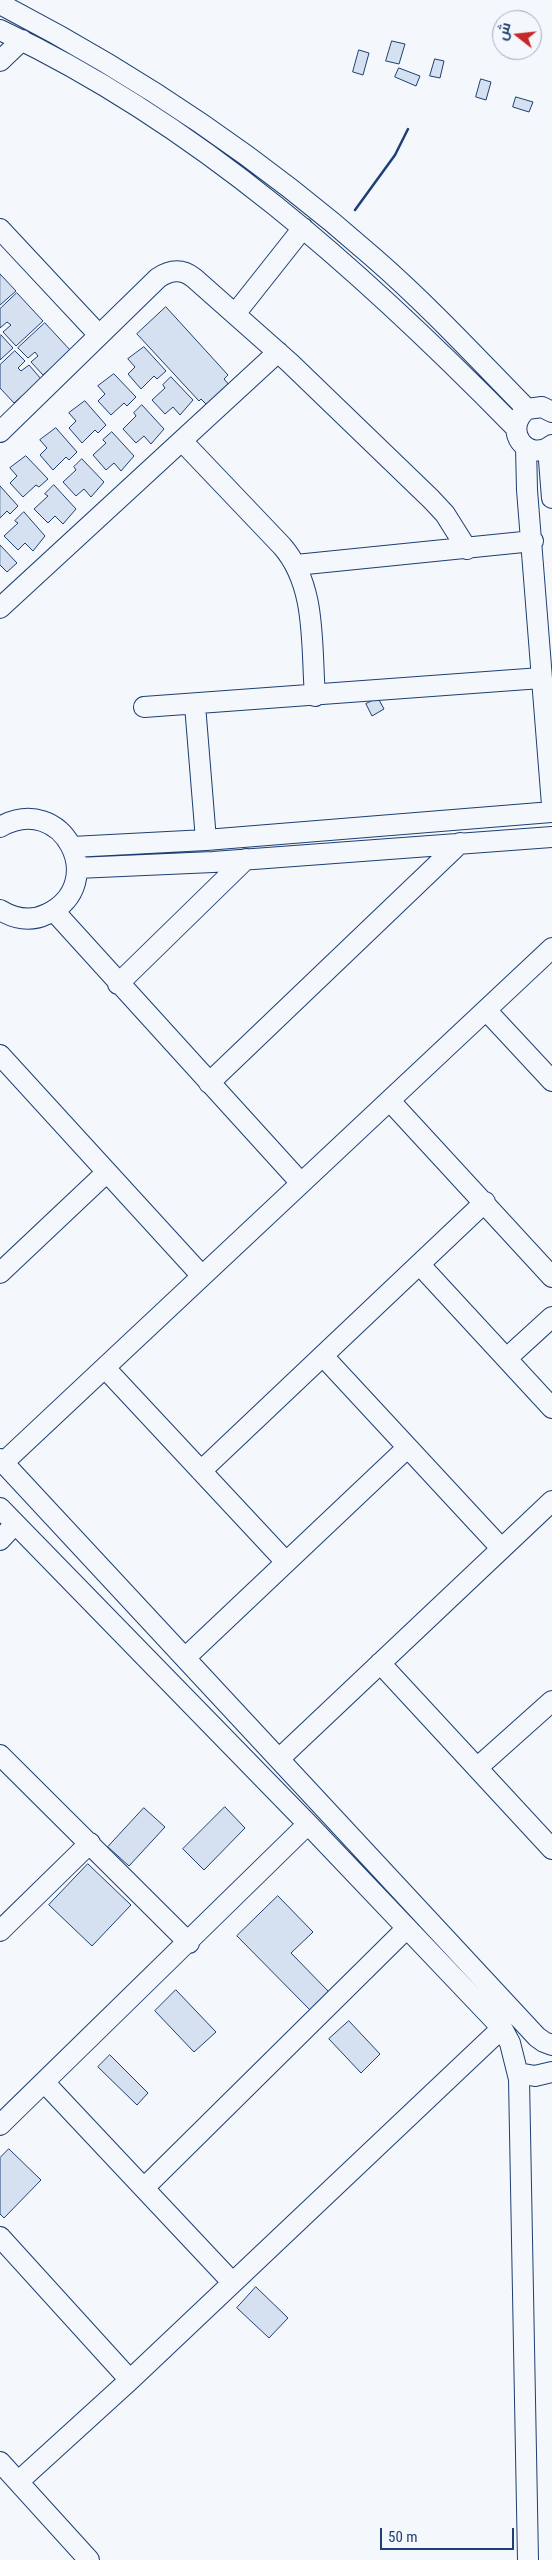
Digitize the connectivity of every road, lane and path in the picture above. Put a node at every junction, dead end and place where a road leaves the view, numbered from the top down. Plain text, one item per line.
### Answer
1 (0, 4) edge
2 (0, 30) edge
3 (22, 40) junction
4 (0, 61) edge
5 (182, 111) junction
6 (169, 129) junction
7 (303, 228) junction
8 (0, 229) edge
9 (235, 314) junction
10 (99, 335) junction
11 (463, 344) junction
12 (278, 352) junction
13 (448, 358) junction
14 (527, 409) junction
15 (552, 412) edge
16 (2, 426) edge
17 (516, 428) junction
18 (182, 441) junction
19 (526, 447) junction
20 (550, 447) edge
21 (552, 498) edge
22 (532, 542) junction
23 (467, 548) junction
24 (296, 565) junction
25 (0, 608) edge
26 (541, 678) junction
27 (315, 696) junction
28 (195, 705) junction
29 (144, 707) dead end
30 (552, 805) edge
31 (552, 812) edge
32 (2, 822) edge
33 (552, 837) edge
34 (206, 840) junction
35 (460, 843) junction
36 (72, 847) junction
37 (246, 859) junction
38 (77, 868) junction
39 (0, 910) edge
40 (54, 911) junction
41 (552, 948) edge
42 (118, 984) junction
43 (486, 1010) junction
44 (0, 1054) edge
45 (552, 1081) edge
46 (209, 1083) junction
47 (390, 1101) junction
48 (107, 1172) junction
49 (301, 1183) junction
50 (485, 1202) junction
51 (4, 1262) edge
52 (420, 1265) junction
53 (202, 1276) junction
54 (552, 1276) edge
55 (552, 1317) edge
56 (323, 1356) junction
57 (507, 1358) junction
58 (105, 1368) junction
59 (552, 1408) edge
60 (407, 1448) junction
61 (2, 1461) edge
62 (201, 1471) junction
63 (552, 1500) edge
64 (0, 1508) edge
65 (16, 1524) junction
66 (0, 1540) edge
67 (501, 1548) junction
68 (286, 1562) junction
69 (185, 1658) junction
70 (380, 1663) junction
71 (552, 1701) edge
72 (0, 1755) edge
73 (279, 1759) junction
74 (477, 1768) junction
75 (308, 1824) junction
76 (90, 1843) junction
77 (552, 1849) edge
78 (406, 1929) junction
79 (0, 1931) edge
80 (189, 1943) junction
81 (502, 2028) junction
82 (552, 2045) edge
83 (552, 2072) edge
84 (518, 2073) junction
85 (44, 2082) junction
86 (0, 2125) edge
87 (144, 2188) junction
88 (0, 2237) edge
89 (231, 2281) junction
90 (130, 2380) junction
91 (0, 2462) edge
92 (19, 2481) junction
93 (89, 2560) edge
94 (528, 2560) edge

1 - 5 street
2 - 3 street
3 - 4 street
3 - 6 street
5 - 6 street
5 - 11 street
6 - 7 street
7 - 9 street
7 - 13 street
8 - 10 street
9 - 10 street
9 - 12 street
10 - 16 street
11 - 13 street
11 - 14 street
12 - 18 street
12 - 23 street
13 - 17 street
14 - 15 street
14 - 17 street
17 - 19 street
18 - 24 street
18 - 25 street
19 - 20 street
19 - 22 street
20 - 21 street
22 - 23 street
22 - 26 street
23 - 24 street
24 - 27 street
26 - 27 street
26 - 30 street
27 - 28 street
28 - 29 street
28 - 34 street
31 - 34 street
32 - 36 street
33 - 35 street
34 - 36 street
35 - 37 street
35 - 46 street
36 - 38 street
37 - 38 street
37 - 42 street
38 - 40 street
39 - 40 street
40 - 42 street
41 - 43 street
42 - 46 street
43 - 45 street
43 - 47 street
44 - 48 street
46 - 49 street
47 - 49 street
47 - 50 street
48 - 51 street
48 - 53 street
49 - 53 street
50 - 52 street
50 - 54 street
52 - 56 street
52 - 57 street
53 - 58 street
55 - 57 street
56 - 60 street
56 - 62 street
57 - 59 street
58 - 61 street
58 - 62 street
60 - 67 street
60 - 68 street
61 - 69 street
62 - 68 street
63 - 67 street
64 - 65 street
65 - 66 street
65 - 75 street
67 - 70 street
68 - 69 street
69 - 73 street
70 - 73 street
70 - 74 street
71 - 74 street
72 - 76 street
73 - 82 street
74 - 77 street
75 - 78 street
75 - 80 street
76 - 79 street
76 - 80 street
78 - 81 street
78 - 87 street
80 - 85 street
81 - 84 street
81 - 89 street
83 - 84 street
84 - 94 street
85 - 86 street
85 - 87 street
87 - 89 street
88 - 90 street
89 - 90 street
90 - 92 street
91 - 92 street
92 - 93 street

